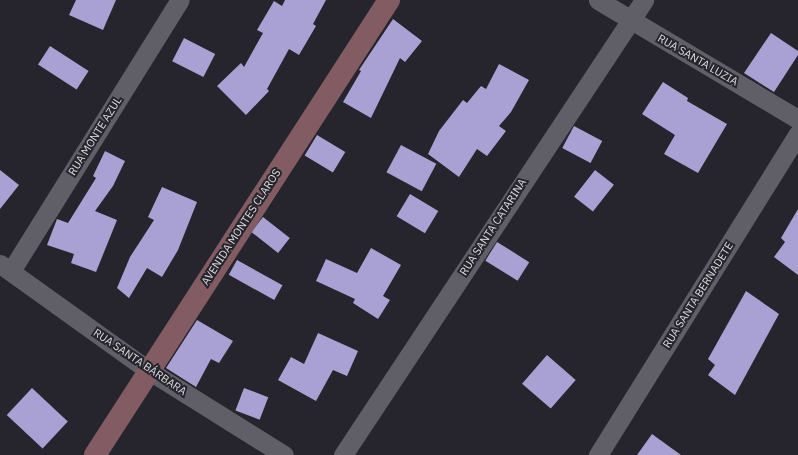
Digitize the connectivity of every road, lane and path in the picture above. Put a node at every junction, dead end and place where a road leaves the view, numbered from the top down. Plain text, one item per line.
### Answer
1 (180, 0) edge
2 (389, 0) edge
3 (598, 0) edge
4 (644, 0) edge
5 (629, 20) junction
6 (798, 119) edge
7 (798, 134) edge
8 (5, 268) edge
9 (148, 370) junction
10 (95, 455) edge
11 (284, 455) edge
12 (343, 455) edge
13 (598, 455) edge

1 - 8 street, RUA MONTE AZUL
2 - 9 street, AVENIDA MONTES CLAROS
3 - 5 street, RUA SANTA LUZIA
4 - 5 street, RUA SANTA CATARINA
5 - 6 street, RUA SANTA LUZIA
5 - 12 street, RUA SANTA CATARINA
7 - 13 street, RUA SANTA BERNADETE
8 - 9 street, RUA SANTA BÁRBARA
9 - 10 street, AVENIDA MONTES CLAROS
9 - 11 street, RUA SANTA BÁRBARA

